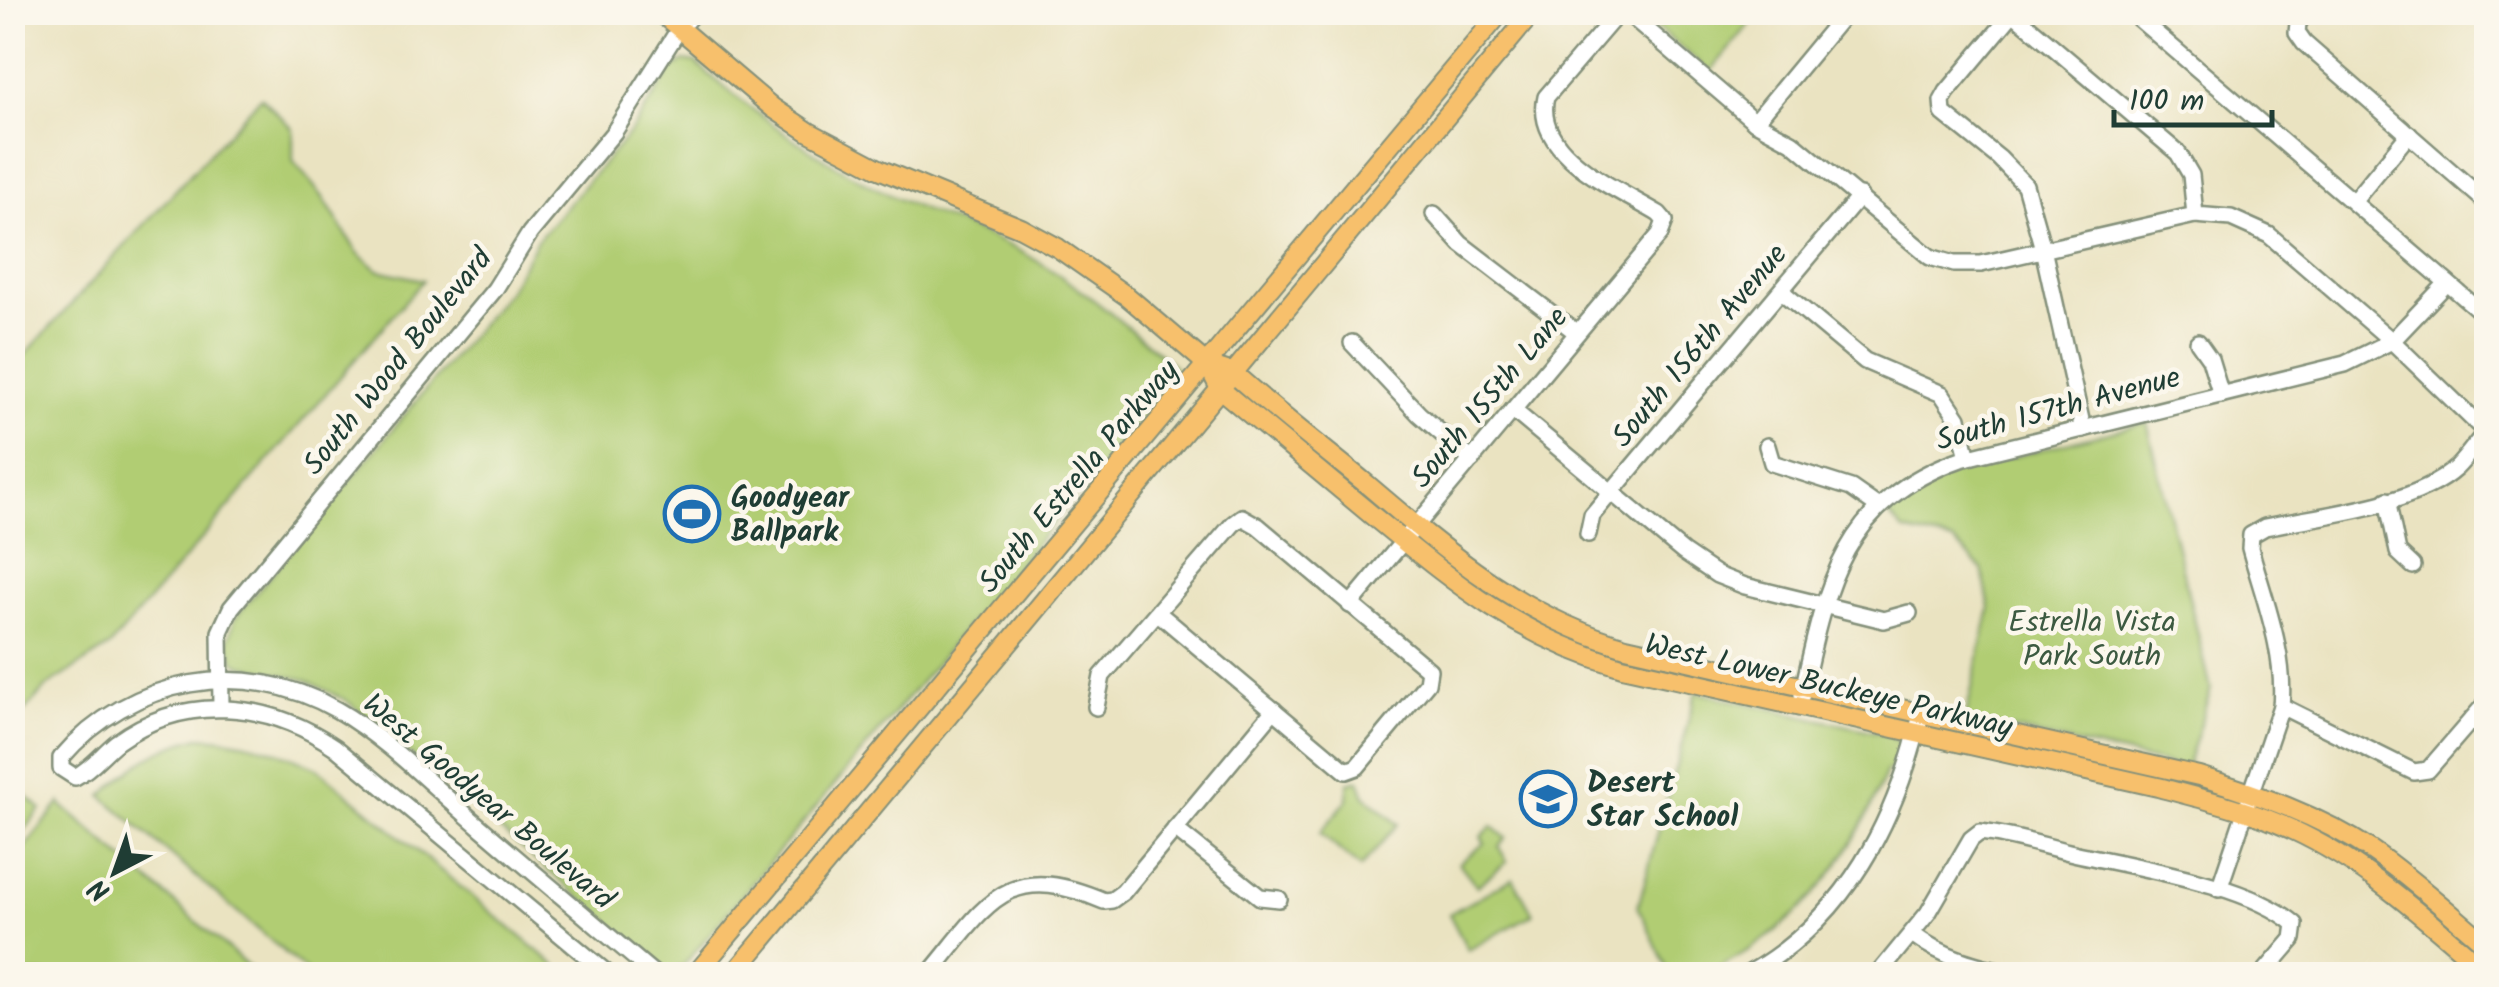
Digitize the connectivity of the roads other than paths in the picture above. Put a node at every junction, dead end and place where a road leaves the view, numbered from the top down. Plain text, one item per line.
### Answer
1 (660, 12) edge
2 (694, 12) edge
3 (1501, 12) edge
4 (1533, 12) edge
5 (1846, 12) edge
6 (2131, 12) edge
7 (2307, 12) edge
8 (2476, 12) edge
9 (1618, 13) edge
10 (2013, 13) edge
11 (2486, 21) edge
12 (679, 29) junction
13 (1755, 122) junction
14 (2409, 134) junction
15 (1860, 196) junction
16 (2353, 202) junction
17 (2486, 202) edge
18 (1434, 214) dead end
19 (2196, 215) junction
20 (2043, 249) junction
21 (2447, 283) junction
22 (1781, 291) junction
23 (2486, 316) edge
24 (1577, 334) junction
25 (2392, 341) junction
26 (2198, 342) dead end
27 (1352, 343) dead end
28 (1208, 365) junction
29 (1233, 374) junction
30 (1220, 389) junction
31 (2221, 394) junction
32 (1513, 410) junction
33 (2083, 429) junction
34 (2486, 432) edge
35 (1767, 446) dead end
36 (1968, 457) junction
37 (1472, 460) junction
38 (1611, 492) junction
39 (2387, 500) junction
40 (1878, 508) junction
41 (1410, 534) junction
42 (1588, 534) dead end
43 (2412, 566) dead end
44 (1825, 604) junction
45 (1350, 605) junction
46 (1157, 612) junction
47 (1909, 613) dead end
48 (219, 680) junction
49 (1804, 688) junction
50 (2486, 703) edge
51 (2281, 706) junction
52 (1096, 707) dead end
53 (1799, 707) junction
54 (222, 708) junction
55 (1274, 710) junction
56 (1922, 714) junction
57 (1916, 734) junction
58 (2248, 801) junction
59 (1176, 829) junction
60 (2219, 889) junction
61 (1280, 898) dead end
62 (1912, 934) junction
63 (2486, 944) edge
64 (2486, 972) edge
65 (1754, 973) edge
66 (608, 974) edge
67 (654, 974) edge
68 (696, 974) edge
69 (734, 974) edge
70 (929, 974) edge
71 (1878, 974) edge
72 (2015, 974) edge
73 (2263, 974) edge

1 - 12 main road, West Lower Buckeye Parkway
2 - 12 street, South Wood Boulevard
3 - 28 main road, South Estrella Parkway
4 - 29 main road, South Estrella Parkway
5 - 13 street
6 - 16 street
7 - 14 street
8 - 11 street
9 - 13 street
9 - 24 street, South 155th Lane
10 - 19 street
10 - 20 street
12 - 28 main road, West Lower Buckeye Parkway
12 - 48 street, South Wood Boulevard
13 - 15 street
14 - 16 street
14 - 17 street
15 - 20 street
15 - 22 street, South 156th Avenue
16 - 21 street
18 - 24 street
19 - 20 street
19 - 25 street
20 - 33 street
21 - 23 street
21 - 25 street, South 157th Avenue
22 - 36 street
22 - 38 street, South 156th Avenue
24 - 32 street, South 155th Lane
25 - 31 street, South 157th Avenue
25 - 34 street
26 - 31 street
27 - 37 street
28 - 29 main road, West Lower Buckeye Parkway
28 - 30 main road, West Lower Buckeye Parkway
28 - 68 main road, South Estrella Parkway
29 - 30 main road, South Estrella Parkway
29 - 41 main road, West Lower Buckeye Parkway
30 - 41 main road, West Lower Buckeye Parkway
30 - 69 main road, South Estrella Parkway
31 - 33 street, South 157th Avenue
32 - 37 street, South 155th Lane
32 - 38 street
33 - 36 street, South 157th Avenue
34 - 39 street
35 - 40 street
36 - 40 street, South 157th Avenue
37 - 41 street, South 155th Lane
38 - 42 street, South 156th Avenue
38 - 44 street
39 - 43 street
39 - 51 street
40 - 44 street, South 157th Avenue
41 - 45 street, South 155th Lane
41 - 49 main road, West Lower Buckeye Parkway
41 - 53 main road, West Lower Buckeye Parkway
44 - 47 street
44 - 49 street, South 157th Avenue
45 - 46 street
45 - 55 street
46 - 52 street
46 - 55 street
48 - 54 street, South Wood Boulevard
48 - 54 street, West Goodyear Boulevard
48 - 67 street, West Goodyear Boulevard
49 - 53 street, South 157th Avenue
49 - 56 main road, West Lower Buckeye Parkway
50 - 51 street
51 - 58 street
53 - 57 main road, West Lower Buckeye Parkway
54 - 66 street, West Goodyear Boulevard
55 - 59 street
56 - 57 street
56 - 58 main road, West Lower Buckeye Parkway
57 - 58 main road, West Lower Buckeye Parkway
57 - 65 street
58 - 60 street
58 - 63 main road, West Lower Buckeye Parkway
58 - 64 main road, West Lower Buckeye Parkway
59 - 61 street
59 - 70 street
60 - 62 street
60 - 73 street
62 - 71 street
62 - 72 street

